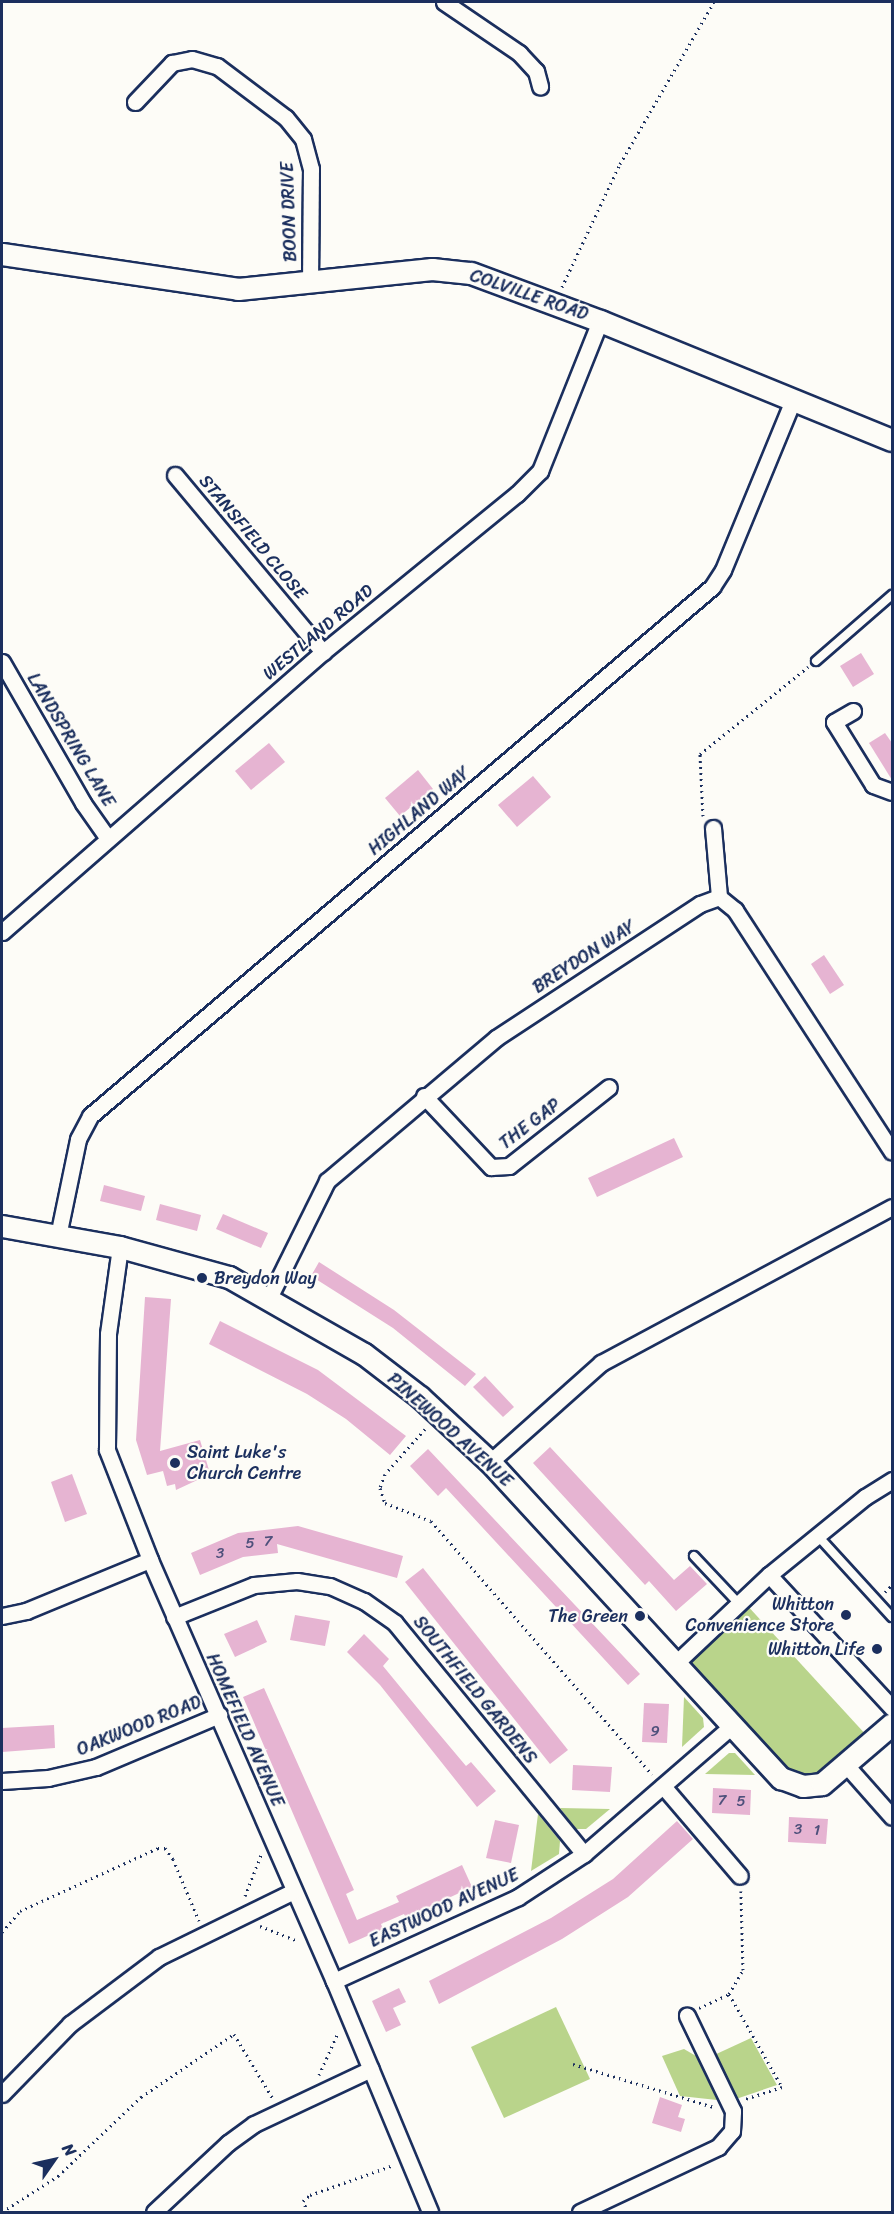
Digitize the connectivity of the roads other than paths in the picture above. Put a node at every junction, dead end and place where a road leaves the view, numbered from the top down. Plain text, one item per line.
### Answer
1 (444, 2) edge
2 (540, 86) dead end
3 (135, 102) dead end
4 (2, 254) edge
5 (310, 282) junction
6 (600, 321) junction
7 (794, 398) junction
8 (892, 440) edge
9 (175, 475) dead end
10 (892, 596) edge
11 (323, 652) junction
12 (816, 661) road end
13 (2, 662) edge
14 (853, 711) dead end
15 (892, 792) edge
16 (708, 823) road end
17 (107, 837) junction
18 (719, 897) junction
19 (2, 932) edge
20 (609, 1087) dead end
21 (424, 1096) junction
22 (892, 1152) edge
23 (892, 1207) edge
24 (2, 1226) edge
25 (58, 1236) junction
26 (120, 1247) junction
27 (269, 1298) junction
28 (490, 1462) junction
29 (892, 1480) edge
30 (818, 1535) junction
31 (694, 1556) dead end
32 (150, 1560) junction
33 (769, 1575) junction
34 (739, 1604) junction
35 (2, 1616) edge
36 (174, 1617) junction
37 (892, 1617) edge
38 (676, 1663) junction
39 (892, 1708) edge
40 (219, 1715) junction
41 (892, 1725) edge
42 (732, 1726) junction
43 (846, 1765) junction
44 (2, 1781) edge
45 (663, 1786) junction
46 (892, 1817) edge
47 (584, 1854) junction
48 (740, 1876) road end
49 (294, 1891) junction
50 (334, 1982) junction
51 (687, 2016) road end
52 (371, 2069) junction
53 (2, 2094) edge
54 (154, 2212) edge
55 (430, 2212) edge
56 (580, 2212) edge

1 - 2 street
3 - 5 street, BOON DRIVE
4 - 5 street, COLVILLE ROAD
5 - 6 street, COLVILLE ROAD
6 - 7 street, COLVILLE ROAD
6 - 11 street, WESTLAND ROAD
7 - 8 street, COLVILLE ROAD
7 - 25 street, HIGHLAND WAY
9 - 11 street, STANSFIELD CLOSE
10 - 12 lane
11 - 17 street, WESTLAND ROAD
13 - 17 street, LANDSPRING LANE
14 - 15 street
16 - 18 street
17 - 19 street, WESTLAND ROAD
18 - 21 street, BREYDON WAY
18 - 22 street
20 - 21 street, THE GAP
21 - 27 street, BREYDON WAY
23 - 28 street
24 - 25 street, PINEWOOD AVENUE
25 - 26 street, PINEWOOD AVENUE
26 - 27 street, PINEWOOD AVENUE
26 - 32 street, HOMEFIELD AVENUE
27 - 28 street, PINEWOOD AVENUE
28 - 38 street, PINEWOOD AVENUE
29 - 30 street
30 - 33 street
30 - 37 lane
31 - 34 lane
32 - 35 street
32 - 36 street, HOMEFIELD AVENUE
33 - 34 street
33 - 39 street
34 - 38 street
36 - 40 street, HOMEFIELD AVENUE
36 - 47 street, SOUTHFIELD GARDENS
38 - 42 street, PINEWOOD AVENUE
40 - 44 street, OAKWOOD ROAD
40 - 49 street, HOMEFIELD AVENUE
41 - 43 street
42 - 43 street, PINEWOOD AVENUE
42 - 45 street, EASTWOOD AVENUE
43 - 46 street
45 - 47 street, EASTWOOD AVENUE
45 - 48 street
47 - 50 street, EASTWOOD AVENUE
49 - 50 street, HOMEFIELD AVENUE
49 - 53 street
50 - 52 street, HOMEFIELD AVENUE
51 - 56 street
52 - 54 street
52 - 55 street, HOMEFIELD AVENUE

